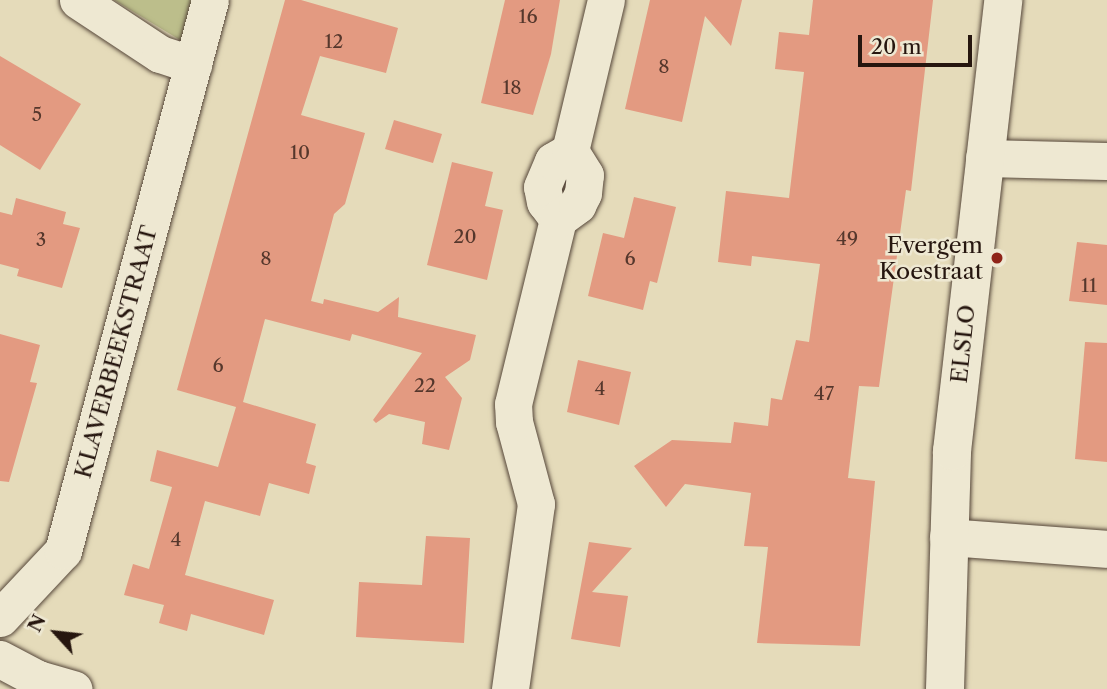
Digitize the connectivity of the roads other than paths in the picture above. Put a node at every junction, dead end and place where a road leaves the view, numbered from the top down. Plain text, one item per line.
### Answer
1 (78, 0) edge
2 (210, 0) edge
3 (606, 0) edge
4 (1003, 0) edge
5 (193, 65) junction
6 (984, 158) junction
7 (1107, 161) edge
8 (948, 537) junction
9 (1107, 549) edge
10 (0, 618) edge
11 (0, 659) edge
12 (37, 684) edge
13 (74, 689) edge
14 (510, 689) edge
15 (945, 689) edge

1 - 5 street
2 - 5 street, KLAVERBEEKSTRAAT
3 - 14 street
4 - 6 street, ELSLO
5 - 10 street, KLAVERBEEKSTRAAT
6 - 7 street
6 - 8 street, ELSLO
8 - 9 street
8 - 15 street, ELSLO
11 - 12 street
12 - 13 street

